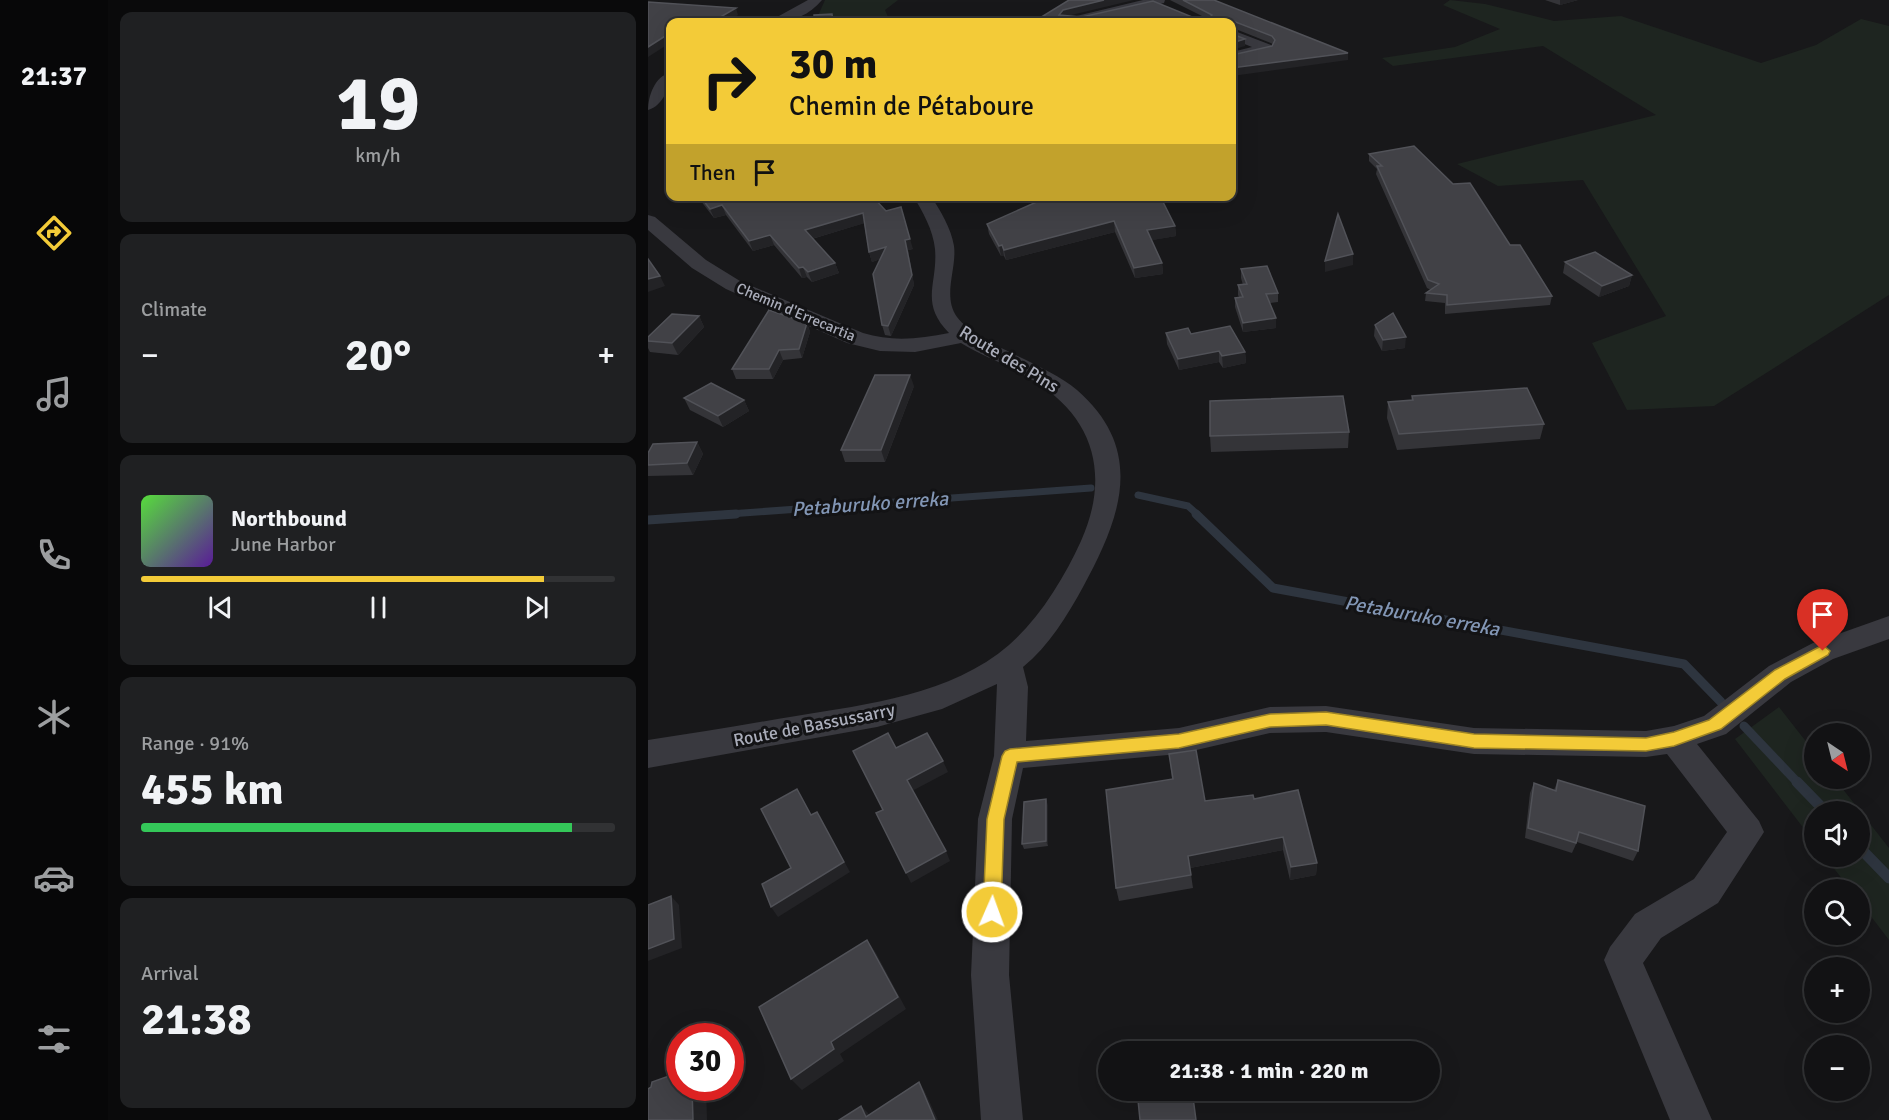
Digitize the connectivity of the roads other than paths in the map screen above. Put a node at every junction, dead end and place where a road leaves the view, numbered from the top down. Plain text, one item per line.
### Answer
1 (816, 0) edge
2 (1161, 3) edge
3 (785, 18) edge
4 (1088, 18) edge
5 (1236, 36) edge
6 (1236, 55) edge
7 (666, 82) edge
8 (648, 105) edge
9 (925, 201) edge
10 (648, 221) edge
11 (963, 336) junction
12 (1889, 627) edge
13 (1007, 663) junction
14 (1674, 739) junction
15 (648, 754) edge
16 (1010, 756) junction
17 (1002, 1120) edge
18 (1691, 1120) edge

1 - 3 street
2 - 4 street
5 - 6 street
7 - 8 street
9 - 11 street, Route des Pins
10 - 11 street, Chemin d'Errecartia
11 - 13 street, Route des Pins
12 - 14 street
13 - 15 street, Route de Bassussarry
13 - 16 street
14 - 16 street
14 - 18 street
16 - 17 street

